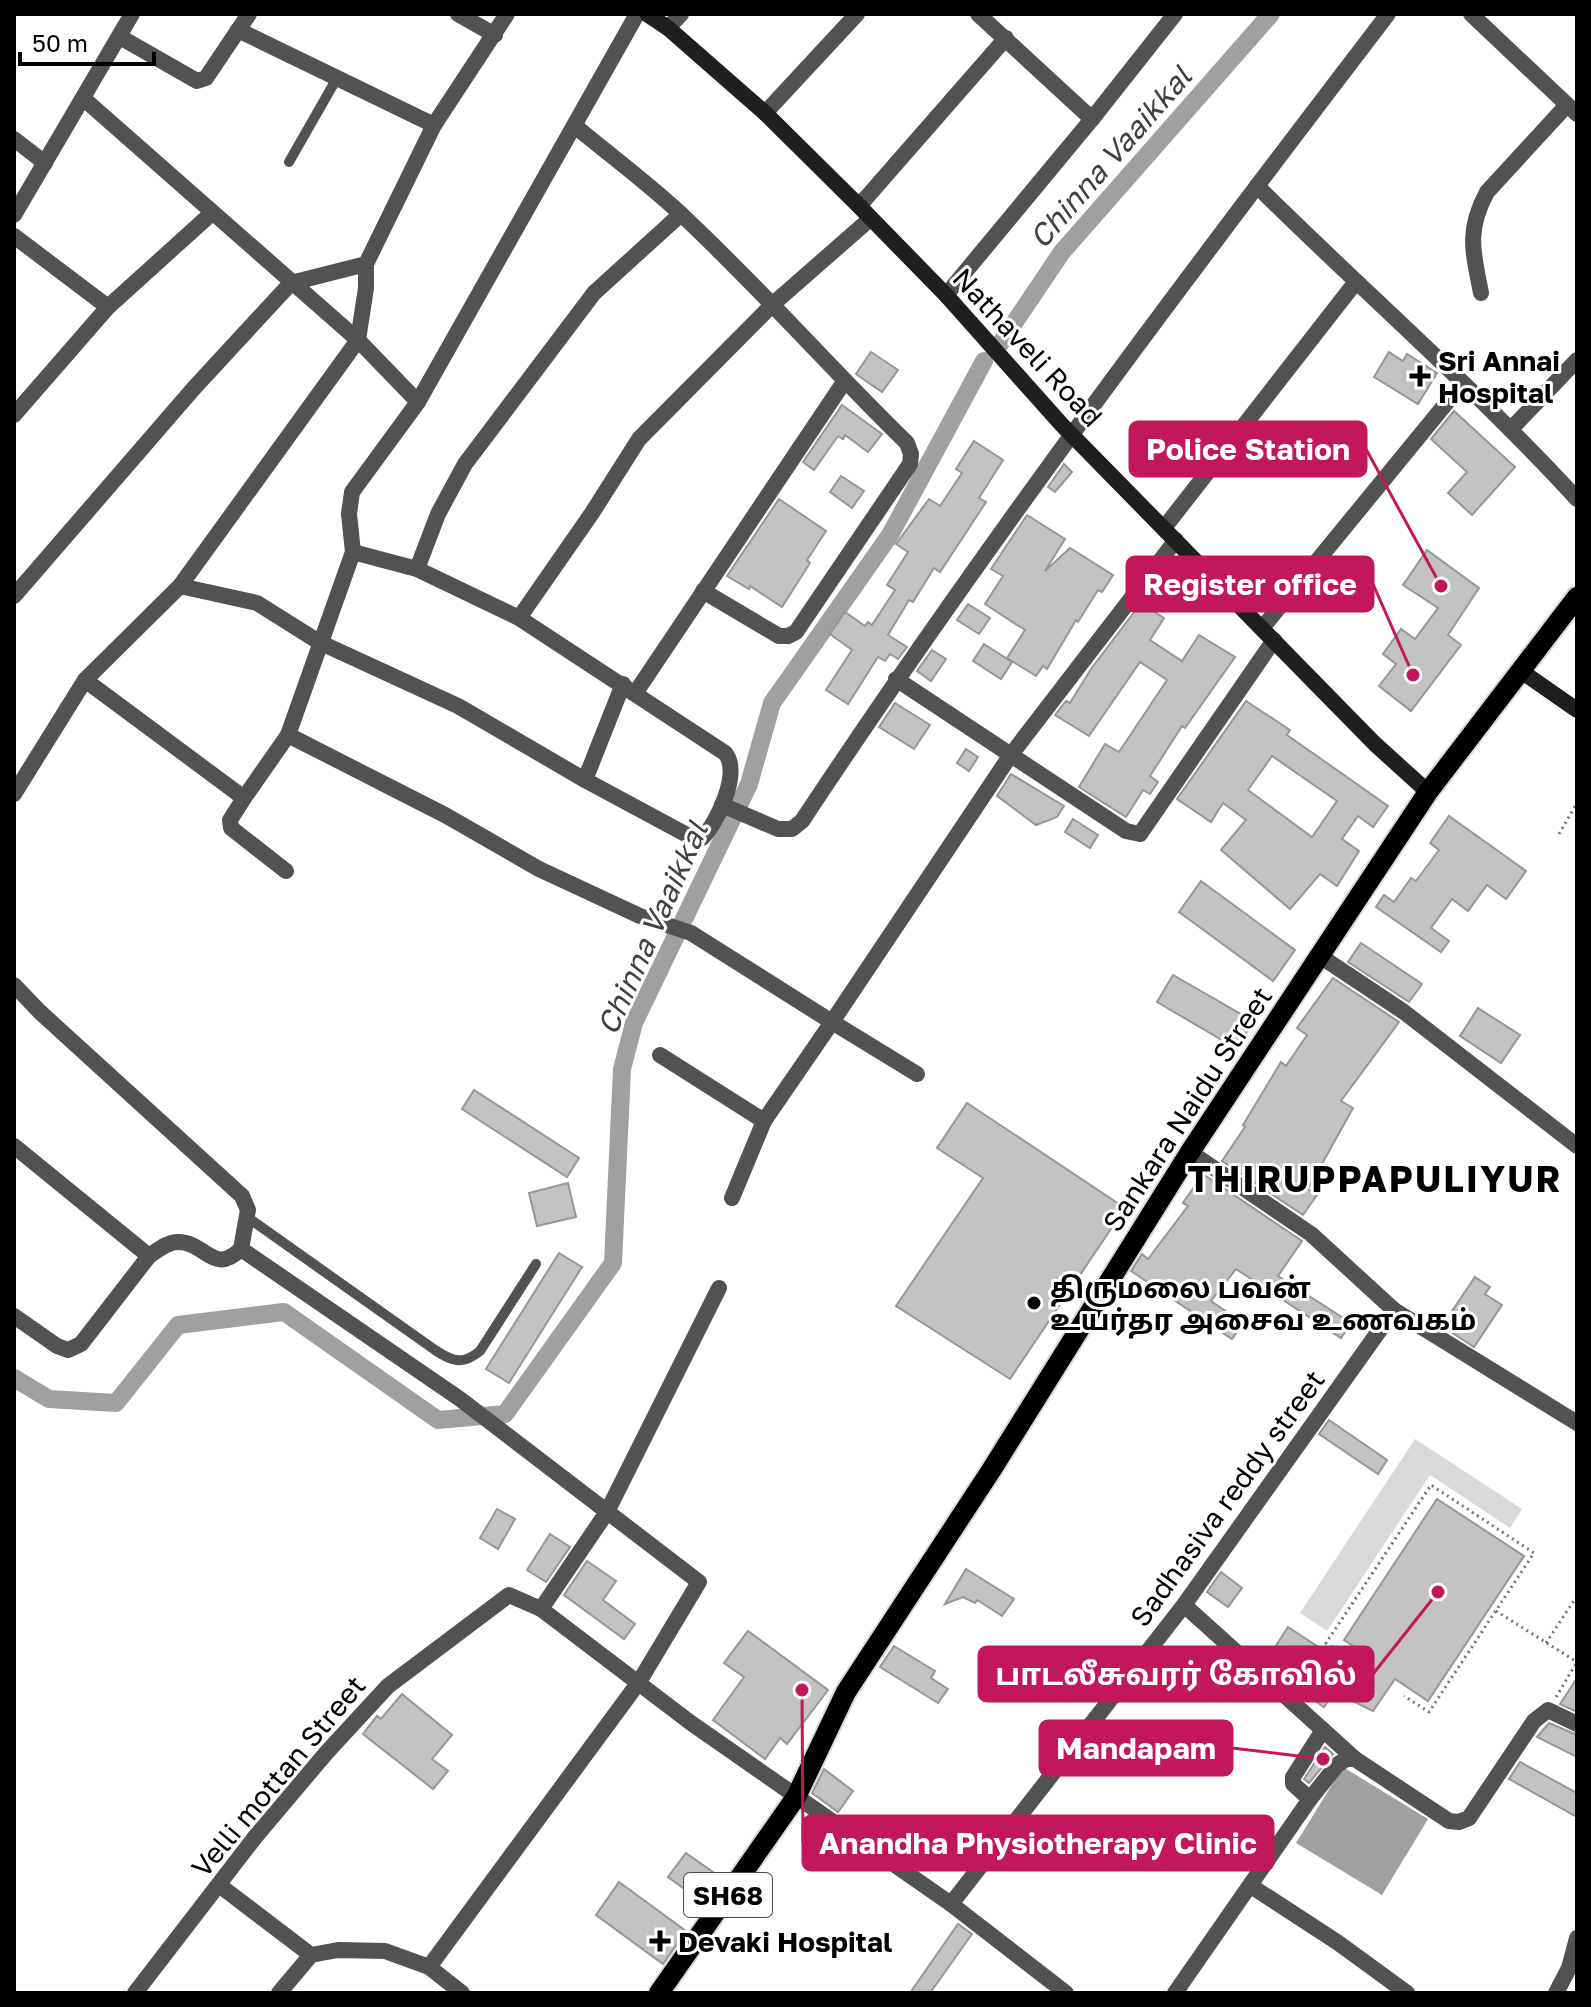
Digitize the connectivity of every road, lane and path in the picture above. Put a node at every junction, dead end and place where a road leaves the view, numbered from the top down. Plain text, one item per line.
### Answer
1 (132, 14) edge
2 (249, 14) edge
3 (458, 14) edge
4 (507, 14) edge
5 (637, 14) edge
6 (647, 14) edge
7 (681, 14) edge
8 (857, 14) edge
9 (978, 14) edge
10 (1175, 14) edge
11 (1388, 14) edge
12 (1471, 14) edge
13 (668, 28) junction
14 (238, 30) junction
15 (495, 35) junction
16 (120, 37) junction
17 (1006, 38) junction
18 (337, 78) junction
19 (84, 99) junction
20 (1572, 110) edge
21 (765, 113) junction
22 (1092, 119) junction
23 (434, 125) junction
24 (575, 126) junction
25 (14, 139) edge
26 (289, 162) dead end
27 (45, 163) junction
28 (1257, 186) junction
29 (865, 212) junction
30 (212, 213) junction
31 (681, 214) junction
32 (14, 215) edge
33 (14, 236) edge
34 (366, 264) junction
35 (291, 283) junction
36 (1355, 283) junction
37 (1481, 293) dead end
38 (946, 295) junction
39 (773, 304) junction
40 (108, 307) junction
41 (358, 340) junction
42 (1577, 360) edge
43 (844, 382) junction
44 (1462, 384) junction
45 (418, 402) junction
46 (14, 415) edge
47 (1512, 428) junction
48 (1072, 433) junction
49 (1577, 499) edge
50 (1170, 534) junction
51 (353, 552) junction
52 (417, 569) junction
53 (180, 586) junction
54 (703, 591) junction
55 (14, 596) edge
56 (1577, 597) edge
57 (519, 618) junction
58 (1268, 634) junction
59 (319, 642) junction
60 (1521, 671) junction
61 (896, 679) junction
62 (85, 680) junction
63 (630, 688) junction
64 (1577, 710) edge
65 (288, 735) junction
66 (1010, 756) junction
67 (585, 780) junction
68 (1428, 792) junction
69 (14, 794) edge
70 (244, 798) junction
71 (1577, 803) edge
72 (726, 806) junction
73 (1559, 834) dead end
74 (286, 871) dead end
75 (1320, 956) junction
76 (14, 985) edge
77 (832, 1022) junction
78 (660, 1055) dead end
79 (917, 1074) dead end
80 (764, 1121) junction
81 (14, 1146) edge
82 (1577, 1146) edge
83 (1190, 1152) junction
84 (732, 1198) dead end
85 (247, 1217) junction
86 (241, 1249) junction
87 (149, 1256) junction
88 (536, 1264) dead end
89 (719, 1288) dead end
90 (1394, 1310) junction
91 (14, 1316) edge
92 (1577, 1423) edge
93 (607, 1512) junction
94 (1577, 1596) edge
95 (1184, 1605) junction
96 (541, 1609) junction
97 (1496, 1611) junction
98 (1546, 1643) junction
99 (1347, 1657) dead end
100 (1577, 1662) edge
101 (639, 1682) junction
102 (1404, 1696) dead end
103 (1548, 1710) junction
104 (1577, 1724) edge
105 (1323, 1730) junction
106 (1355, 1759) junction
107 (796, 1797) junction
108 (1310, 1799) junction
109 (219, 1885) junction
110 (1251, 1886) junction
111 (951, 1904) junction
112 (1577, 1938) edge
113 (311, 1955) junction
114 (429, 1967) junction
115 (135, 1993) edge
116 (279, 1993) edge
117 (462, 1993) edge
118 (659, 1993) edge
119 (1066, 1993) edge
120 (1175, 1993) edge
121 (1407, 1993) edge
122 (1556, 1993) edge

1 - 16 street
2 - 14 street
3 - 15 street
4 - 15 street
5 - 24 street
6 - 13 street, Nathaveli Road
7 - 13 street
8 - 21 street
9 - 17 street
10 - 22 street
11 - 28 street
12 - 20 street
13 - 21 street, Nathaveli Road
14 - 16 street
14 - 18 street
15 - 23 street
16 - 19 street
17 - 22 street
17 - 29 street
18 - 23 street
18 - 26 lane
19 - 27 street
19 - 30 street
20 - 37 street
21 - 29 street, Nathaveli Road
22 - 38 street
23 - 34 street
24 - 31 street
24 - 45 street
25 - 27 street
27 - 32 street
28 - 36 street
28 - 48 street
29 - 38 street, Nathaveli Road
29 - 39 street
30 - 35 street
30 - 40 street
31 - 39 street
31 - 52 street
33 - 40 street
34 - 35 street
34 - 41 street
35 - 41 street
35 - 55 street
36 - 44 street
36 - 50 street
38 - 48 street, Nathaveli Road
39 - 43 street
39 - 57 street
40 - 46 street
41 - 45 street
41 - 53 street
42 - 47 street
43 - 54 street
43 - 54 street
44 - 47 street
44 - 58 street
45 - 51 street
47 - 49 street
48 - 50 street, Nathaveli Road
48 - 61 street
50 - 58 street, Nathaveli Road
50 - 66 street
51 - 52 street
51 - 59 street
52 - 57 street
53 - 59 street
53 - 62 street
54 - 63 street
56 - 60 main road, SH68
57 - 63 street
58 - 66 street
58 - 68 street, Nathaveli Road
59 - 65 street
59 - 67 street
60 - 64 street
60 - 68 main road, Sankara Naidu Street / SH68
61 - 66 street
61 - 72 street
62 - 69 street
62 - 70 street
63 - 67 street
63 - 72 street
65 - 70 street
65 - 77 street
66 - 77 street
67 - 72 street
68 - 75 main road, Sankara Naidu Street / SH68
70 - 74 street
71 - 73 path
75 - 82 street
75 - 83 main road, Sankara Naidu Street / SH68
76 - 85 street
77 - 79 street
77 - 80 street
78 - 80 street
80 - 84 street
81 - 87 street
83 - 90 street
83 - 107 main road, Sankara Naidu Street / SH68
85 - 86 street
85 - 88 lane
86 - 87 street
86 - 93 street
87 - 91 street
89 - 93 street
90 - 92 street
90 - 95 street, Sadhasiva reddy street
93 - 96 street
93 - 101 street
94 - 98 path
95 - 105 street
95 - 111 street, Sadhasiva reddy street
96 - 101 street, Velli mottan Street
96 - 109 street, Velli mottan Street
97 - 98 path
97 - 99 path
97 - 102 path
98 - 100 path
100 - 103 path
101 - 107 street, Velli mottan Street
101 - 114 street
103 - 104 street
103 - 106 street
105 - 106 street
105 - 108 street
106 - 108 street
107 - 111 street, Velli mottan Street
107 - 118 main road, SH68
108 - 110 street
109 - 113 street
109 - 115 street, Velli mottan Street
110 - 120 street
110 - 121 street
111 - 119 street, Velli mottan Street
112 - 122 street
113 - 114 street
113 - 116 street
114 - 117 street

